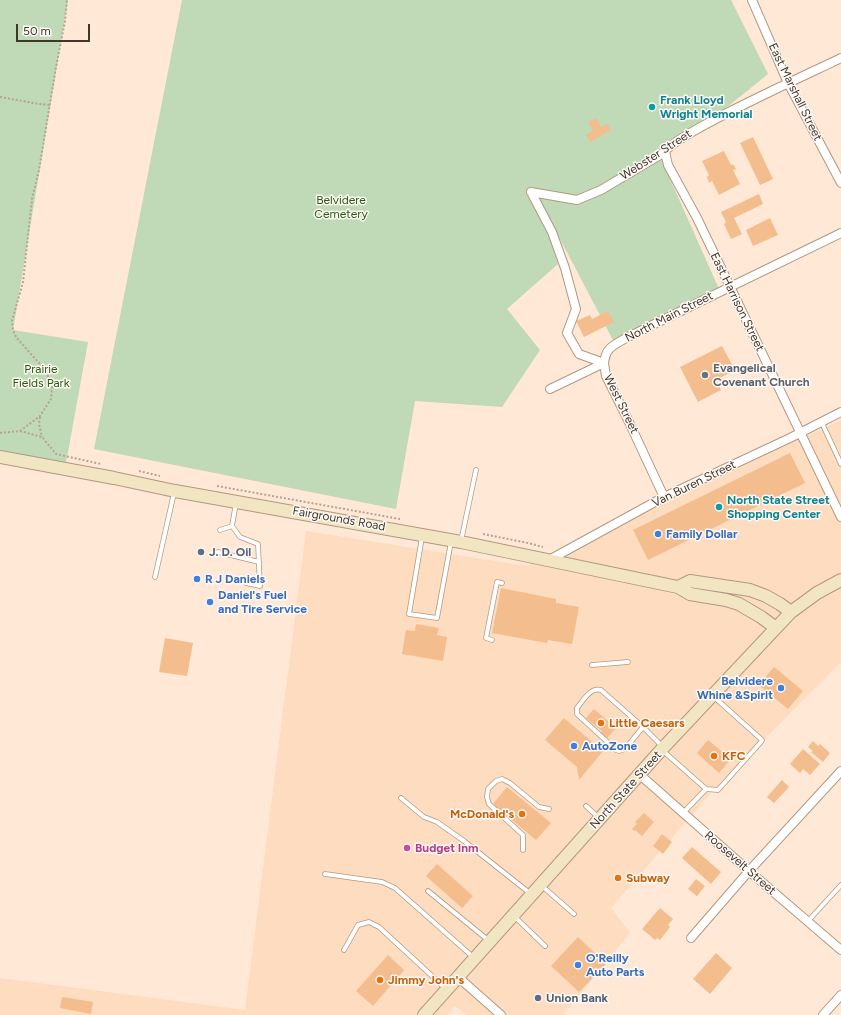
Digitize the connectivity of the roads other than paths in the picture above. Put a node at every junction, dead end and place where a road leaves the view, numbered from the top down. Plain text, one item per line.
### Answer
1 (752, 0) edge
2 (841, 58) edge
3 (788, 83) junction
4 (666, 152) junction
5 (841, 183) edge
6 (531, 192) joint
7 (841, 233) edge
8 (730, 287) junction
9 (604, 363) junction
10 (550, 389) dead end
11 (841, 412) edge
12 (820, 421) junction
13 (799, 432) junction
14 (0, 457) edge
15 (841, 464) edge
16 (476, 470) dead end
17 (175, 491) junction
18 (664, 497) junction
19 (236, 501) junction
20 (841, 517) edge
21 (232, 526) junction
22 (220, 530) dead end
23 (423, 535) junction
24 (459, 538) junction
25 (218, 552) dead end
26 (548, 554) junction
27 (259, 562) junction
28 (155, 577) dead end
29 (841, 580) edge
30 (246, 583) dead end
31 (502, 583) dead end
32 (678, 587) junction
33 (791, 612) junction
34 (776, 628) junction
35 (492, 640) dead end
36 (628, 662) dead end
37 (592, 665) dead end
38 (712, 696) junction
39 (643, 727) junction
40 (663, 748) junction
41 (841, 771) edge
42 (639, 774) junction
43 (706, 789) junction
44 (401, 798) dead end
45 (586, 806) dead end
46 (549, 809) dead end
47 (683, 813) junction
48 (600, 819) junction
49 (523, 850) dead end
50 (749, 871) junction
51 (325, 874) dead end
52 (541, 885) junction
53 (841, 885) edge
54 (428, 891) dead end
55 (532, 895) junction
56 (574, 914) dead end
57 (513, 915) junction
58 (808, 922) junction
59 (691, 938) dead end
60 (490, 941) junction
61 (545, 946) dead end
62 (344, 950) dead end
63 (841, 950) edge
64 (475, 958) junction
65 (458, 977) junction
66 (446, 990) junction
67 (841, 995) edge
68 (424, 1015) edge
69 (501, 1015) edge
70 (823, 1015) edge

1 - 3 street, East Marshall Street
2 - 3 street, Webster Street
3 - 4 street, Webster Street
3 - 5 street, East Marshall Street
4 - 6 street, Webster Street
4 - 8 street, East Harrison Street
6 - 9 street, West Street
7 - 8 street, North Main Street
8 - 9 street, North Main Street
8 - 13 street, East Harrison Street
9 - 10 street
9 - 18 street, West Street
11 - 12 street, Van Buren Street
12 - 13 street, Van Buren Street
12 - 15 lane
13 - 18 street, Van Buren Street
13 - 20 street, East Harrison Street
14 - 17 main road, Fairgrounds Road
16 - 24 lane
17 - 19 main road, Fairgrounds Road
17 - 28 lane
18 - 26 street, Van Buren Street
19 - 21 lane
19 - 23 main road, Fairgrounds Road
21 - 22 lane
21 - 27 lane
23 - 24 main road, Fairgrounds Road
23 - 24 lane
24 - 26 main road, Fairgrounds Road
25 - 27 lane
26 - 32 main road, Fairgrounds Road
27 - 30 lane
29 - 33 main road, North State Street
31 - 35 lane
32 - 33 main road
32 - 34 main road, Fairgrounds Road
33 - 34 main road, North State Street
34 - 38 main road, North State Street
36 - 37 lane
38 - 40 main road, North State Street
38 - 43 lane
39 - 39 lane
39 - 40 lane
40 - 42 main road, North State Street
40 - 43 lane
41 - 50 street
42 - 47 street, Roosevelt Street
42 - 48 main road, North State Street
43 - 47 lane
44 - 55 lane
45 - 48 lane
46 - 49 lane
47 - 50 street, Roosevelt Street
48 - 52 main road, North State Street
50 - 58 street, Roosevelt Street
50 - 59 street
51 - 64 lane
52 - 55 main road, North State Street
52 - 56 lane
53 - 58 lane
54 - 60 lane
55 - 57 main road, North State Street
57 - 60 main road, North State Street
57 - 61 lane
58 - 63 street, Roosevelt Street
60 - 64 main road, North State Street
62 - 66 lane
64 - 65 main road, North State Street
65 - 66 main road, North State Street
65 - 69 street
66 - 68 main road, North State Street
67 - 70 street

